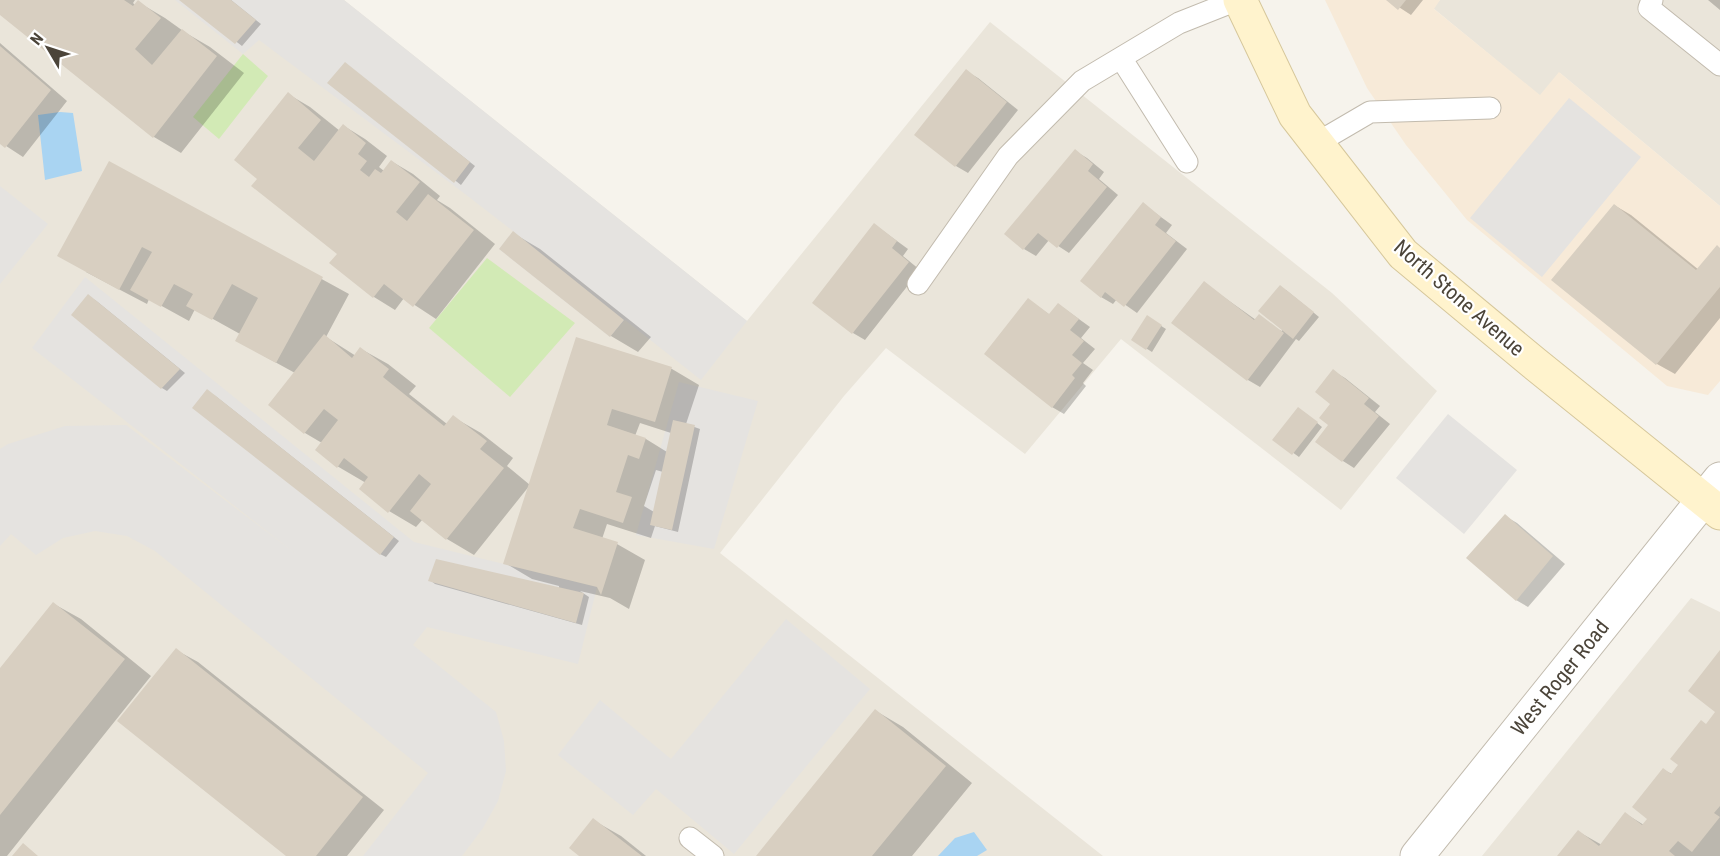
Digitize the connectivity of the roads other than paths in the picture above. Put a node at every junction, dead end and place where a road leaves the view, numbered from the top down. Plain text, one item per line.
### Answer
1 (1239, 0) edge
2 (1652, 0) edge
3 (1121, 58) junction
4 (1720, 65) edge
5 (1490, 108) dead end
6 (1317, 143) junction
7 (1186, 162) dead end
8 (918, 284) dead end
9 (1714, 497) edge
10 (690, 838) dead end
11 (713, 856) edge
12 (1417, 856) edge

1 - 3 lane
1 - 6 main road, North Stone Avenue
2 - 4 lane
3 - 7 lane
3 - 8 lane
5 - 6 lane
6 - 9 main road, North Stone Avenue
9 - 12 street, West Roger Road
10 - 11 lane

